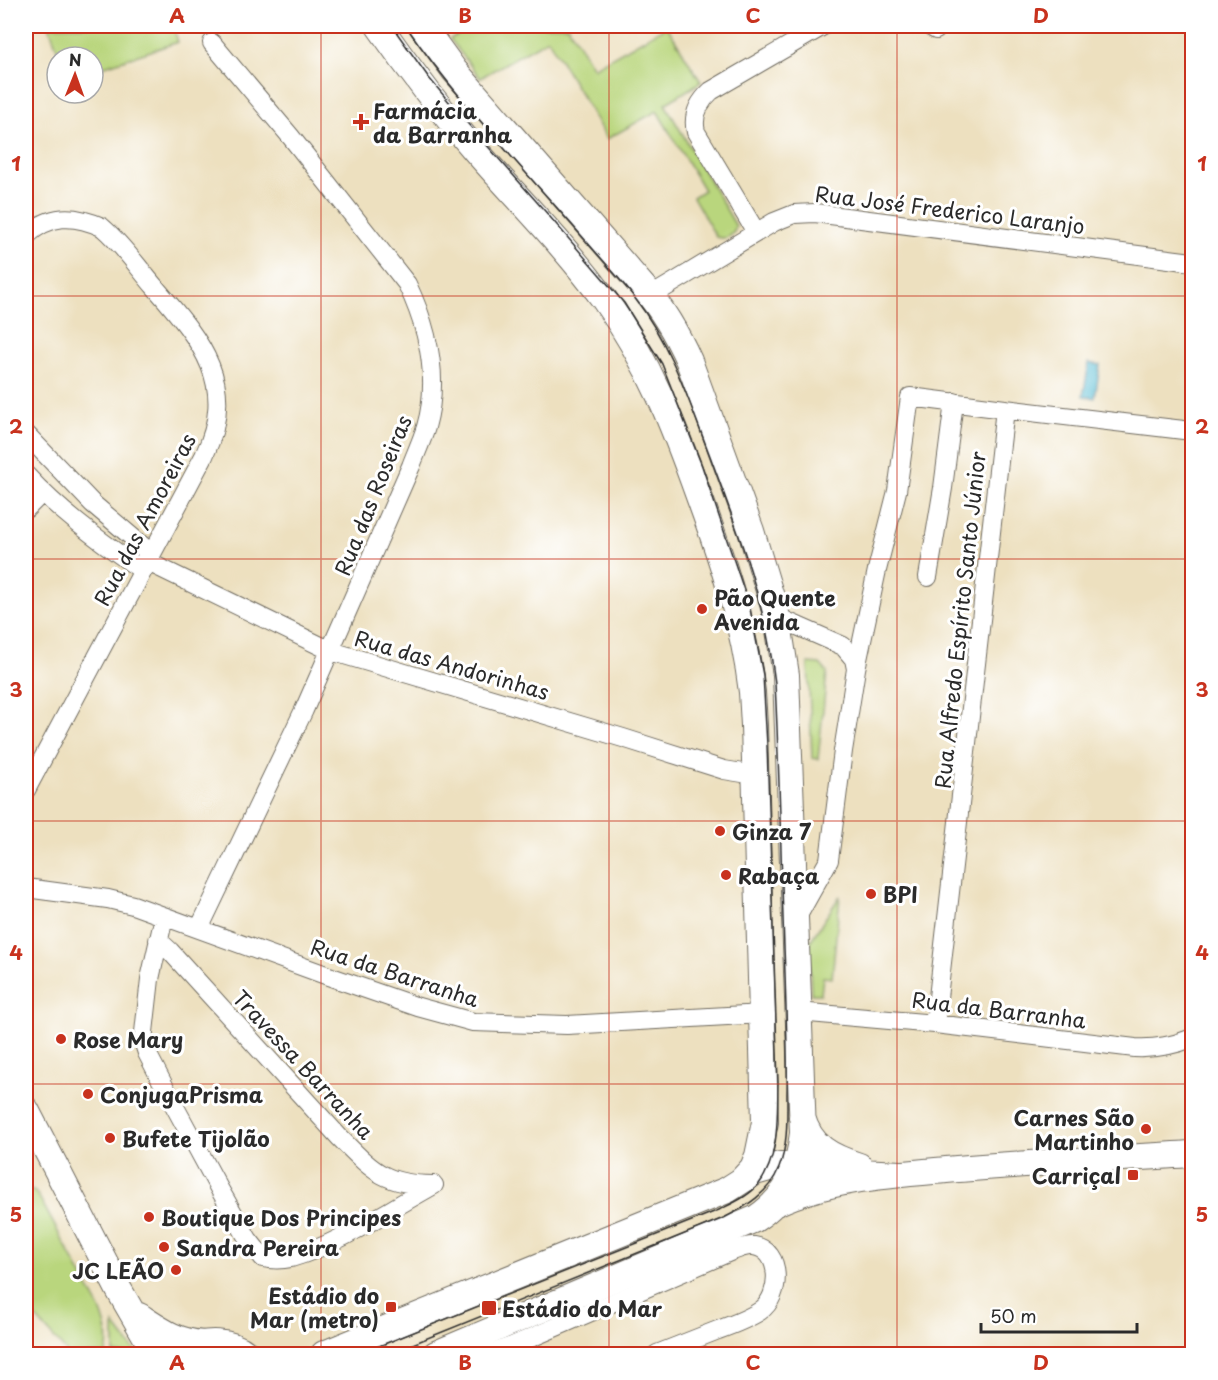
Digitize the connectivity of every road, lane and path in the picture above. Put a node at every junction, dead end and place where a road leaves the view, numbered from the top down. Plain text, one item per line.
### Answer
1 (379, 26) edge
2 (422, 26) edge
3 (823, 26) edge
4 (929, 26) edge
5 (938, 26) edge
6 (212, 43) dead end
7 (756, 232) junction
8 (26, 237) edge
9 (1192, 262) edge
10 (651, 296) junction
11 (954, 402) junction
12 (1005, 409) junction
13 (1192, 431) edge
14 (26, 434) edge
15 (26, 475) edge
16 (42, 493) junction
17 (26, 509) edge
18 (148, 562) junction
19 (928, 577) dead end
20 (777, 617) junction
21 (739, 620) junction
22 (331, 651) junction
23 (856, 669) junction
24 (755, 776) junction
25 (26, 790) edge
26 (26, 888) edge
27 (164, 917) junction
28 (795, 921) junction
29 (199, 929) junction
30 (158, 940) junction
31 (798, 1012) junction
32 (763, 1014) junction
33 (935, 1024) junction
34 (1192, 1038) edge
35 (26, 1110) edge
36 (802, 1116) junction
37 (1192, 1154) edge
38 (796, 1166) junction
39 (901, 1174) junction
40 (741, 1181) junction
41 (776, 1203) junction
42 (133, 1312) junction
43 (512, 1346) junction
44 (192, 1349) edge
45 (246, 1353) edge
46 (156, 1354) edge
47 (324, 1354) edge
48 (436, 1354) edge
49 (490, 1354) edge
50 (530, 1354) edge
51 (657, 1354) edge

1 - 21 main road
2 - 10 main road
3 - 7 street
4 - 5 street
6 - 22 street, Rua das Roseiras
7 - 9 street, Rua José Frederico Laranjo
7 - 10 street, Rua José Frederico Laranjo
8 - 18 street, Rua das Amoreiras
10 - 20 main road
11 - 12 street
11 - 19 street
11 - 23 street
12 - 13 street
12 - 33 street, Rua Alfredo Espírito Santo Júnior
14 - 18 street
15 - 16 street, Rua das Andorinhas
16 - 17 street
16 - 18 street, Rua das Andorinhas
18 - 22 street, Rua das Andorinhas
18 - 25 street, Rua das Amoreiras
20 - 21 main road
20 - 23 street
20 - 28 main road
21 - 24 main road
22 - 24 street, Rua das Andorinhas
22 - 29 street, Rua das Roseiras
23 - 28 street
24 - 32 main road
26 - 27 street, Rua da Barranha
27 - 29 street, Rua da Barranha
27 - 30 street
28 - 31 main road
29 - 32 street, Rua da Barranha
30 - 30 street, Travessa Barranha
31 - 33 street, Rua da Barranha
31 - 36 main road
32 - 40 main road
33 - 34 street, Rua da Barranha
35 - 42 main road
36 - 38 main road
36 - 39 main road
37 - 39 main road
38 - 39 main road
38 - 40 main road
38 - 41 main road
39 - 41 main road
40 - 47 main road
41 - 48 main road
42 - 44 main road
42 - 46 main road
43 - 49 street
43 - 50 street
43 - 51 street
44 - 45 main road

